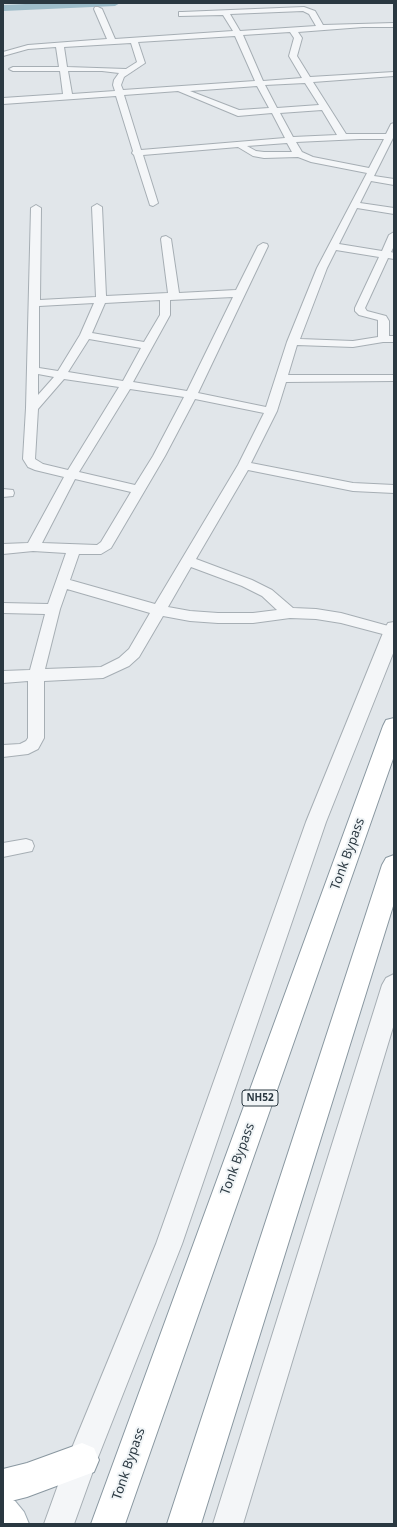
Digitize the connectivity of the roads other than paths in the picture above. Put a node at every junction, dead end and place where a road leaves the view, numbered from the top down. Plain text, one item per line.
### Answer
1 (98, 9) dead end
2 (225, 12) junction
3 (182, 14) dead end
4 (394, 14) edge
5 (391, 25) edge
6 (321, 28) junction
7 (293, 30) junction
8 (238, 34) junction
9 (134, 41) junction
10 (112, 42) junction
11 (60, 46) junction
12 (4, 54) edge
13 (13, 69) junction
14 (65, 69) junction
15 (127, 71) junction
16 (394, 74) edge
17 (7, 77) dead end
18 (308, 80) junction
19 (260, 84) junction
20 (179, 89) junction
21 (119, 93) junction
22 (68, 97) junction
23 (3, 101) edge
24 (325, 107) junction
25 (275, 112) junction
26 (392, 131) edge
27 (343, 137) junction
28 (290, 140) junction
29 (237, 145) junction
30 (136, 153) junction
31 (299, 154) junction
32 (388, 154) edge
33 (371, 174) junction
34 (394, 182) edge
35 (153, 203) dead end
36 (354, 205) junction
37 (97, 207) dead end
38 (36, 208) dead end
39 (394, 211) edge
40 (394, 235) edge
41 (166, 239) dead end
42 (263, 246) dead end
43 (333, 246) junction
44 (390, 255) edge
45 (240, 293) junction
46 (170, 296) junction
47 (101, 299) junction
48 (34, 303) junction
49 (86, 335) junction
50 (388, 339) edge
51 (293, 342) junction
52 (147, 346) junction
53 (32, 370) junction
54 (61, 375) junction
55 (282, 378) junction
56 (394, 378) edge
57 (126, 385) junction
58 (191, 395) junction
59 (32, 408) junction
60 (271, 411) junction
61 (244, 465) junction
62 (71, 475) junction
63 (394, 489) edge
64 (139, 490) junction
65 (33, 547) junction
66 (3, 549) edge
67 (74, 549) junction
68 (187, 561) junction
69 (62, 583) junction
70 (3, 608) edge
71 (53, 609) junction
72 (158, 610) junction
73 (290, 613) junction
74 (393, 630) edge
75 (36, 674) junction
76 (3, 677) edge
77 (394, 726) edge
78 (3, 751) edge
79 (26, 846) dead end
80 (3, 850) edge
81 (394, 865) edge
82 (394, 985) edge
83 (82, 1460) junction
84 (3, 1486) edge
85 (3, 1513) edge
86 (12, 1524) edge
87 (59, 1524) edge
88 (108, 1524) edge
89 (184, 1524) edge
90 (228, 1524) edge

1 - 10 street
2 - 3 street
2 - 6 street
2 - 8 street
4 - 5 street
5 - 6 street
6 - 7 street
7 - 8 street
7 - 18 street
8 - 9 street
8 - 19 street
9 - 10 street
9 - 15 street
10 - 11 street
11 - 12 street
11 - 14 street
12 - 13 street
13 - 14 street
13 - 17 street
14 - 15 street
14 - 22 street
15 - 21 street
16 - 18 street
18 - 19 street
18 - 24 street
19 - 20 street
19 - 25 street
20 - 21 street
20 - 25 street
21 - 22 street
21 - 30 street
22 - 23 street
24 - 25 street
24 - 27 street
25 - 28 street
26 - 27 street
26 - 32 street
27 - 28 street
28 - 29 street
28 - 31 street
29 - 30 street
29 - 31 street
30 - 35 street
31 - 33 street
32 - 33 street
33 - 34 street
33 - 36 street
36 - 39 street
36 - 43 street
37 - 47 street
38 - 48 street
40 - 44 street
41 - 46 street
42 - 45 street
43 - 44 street
43 - 51 street
44 - 50 street
45 - 46 street
45 - 58 street
46 - 47 street
46 - 52 street
47 - 48 street
47 - 49 street
48 - 53 street
49 - 52 street
49 - 54 street
50 - 51 street
51 - 55 street
52 - 57 street
53 - 54 street
53 - 59 street
54 - 57 street
54 - 59 street
55 - 56 street
55 - 60 street
57 - 58 street
57 - 62 street
58 - 60 street
58 - 64 street
59 - 62 street
60 - 61 street
61 - 63 street
61 - 68 street
62 - 64 street
62 - 65 street
64 - 67 street
65 - 66 street
65 - 67 street
67 - 69 street
68 - 72 street
68 - 73 street
69 - 71 street
69 - 72 street
70 - 71 street
71 - 75 street
72 - 73 street
72 - 75 street
73 - 74 street
74 - 83 street
75 - 76 street
75 - 78 street
77 - 88 main road, Tonk Bypass / NH52
79 - 80 street
81 - 89 main road
82 - 90 street
83 - 84 main road
83 - 87 street
85 - 86 main road

